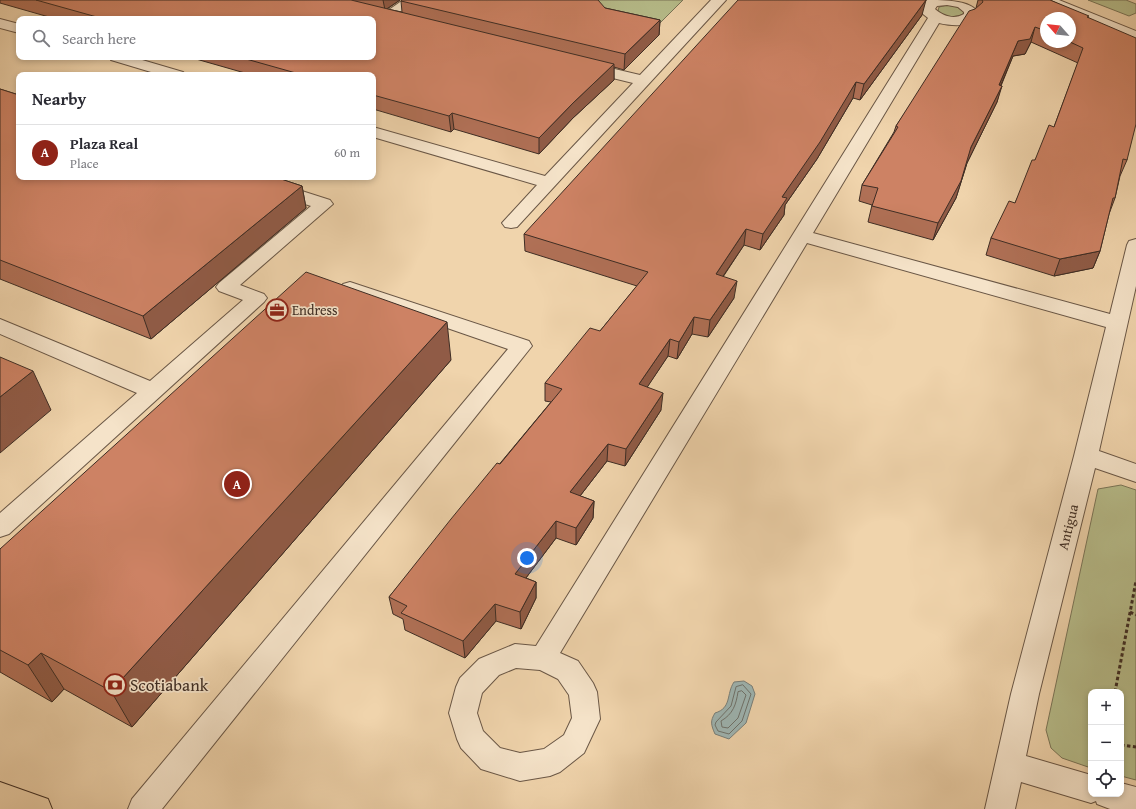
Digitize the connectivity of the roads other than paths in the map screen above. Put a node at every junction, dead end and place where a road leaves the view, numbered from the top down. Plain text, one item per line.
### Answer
1 (412, 0) edge
2 (720, 0) edge
3 (1047, 0) edge
4 (372, 14) edge
5 (936, 17) dead end
6 (388, 18) junction
7 (405, 22) edge
8 (0, 23) edge
9 (16, 28) edge
10 (1136, 36) edge
11 (126, 60) edge
12 (574, 64) edge
13 (168, 72) edge
14 (644, 81) junction
15 (376, 133) edge
16 (249, 180) edge
17 (549, 183) junction
18 (511, 223) dead end
19 (801, 235) junction
20 (1136, 245) edge
21 (345, 286) edge
22 (1117, 323) junction
23 (0, 326) edge
24 (153, 391) junction
25 (1086, 456) junction
26 (1136, 473) edge
27 (0, 527) edge
28 (543, 658) junction
29 (1009, 765) junction
30 (1088, 788) edge
31 (0, 796) edge
32 (1118, 797) edge
33 (1136, 802) edge
34 (37, 809) edge
35 (143, 809) edge
36 (1000, 809) edge

1 - 6 street
2 - 14 street
3 - 10 street
4 - 6 street
5 - 19 street
6 - 7 street
8 - 9 street
11 - 13 street
12 - 14 street
14 - 17 street
15 - 17 street
16 - 24 street
17 - 18 street
19 - 22 street
19 - 28 street
20 - 22 street, Antigua
21 - 35 street
22 - 25 street, Antigua
23 - 24 street
24 - 27 street
25 - 26 street
25 - 29 street, Antigua
28 - 28 street
29 - 30 street
29 - 36 street, Antigua
31 - 34 main road
32 - 33 street

